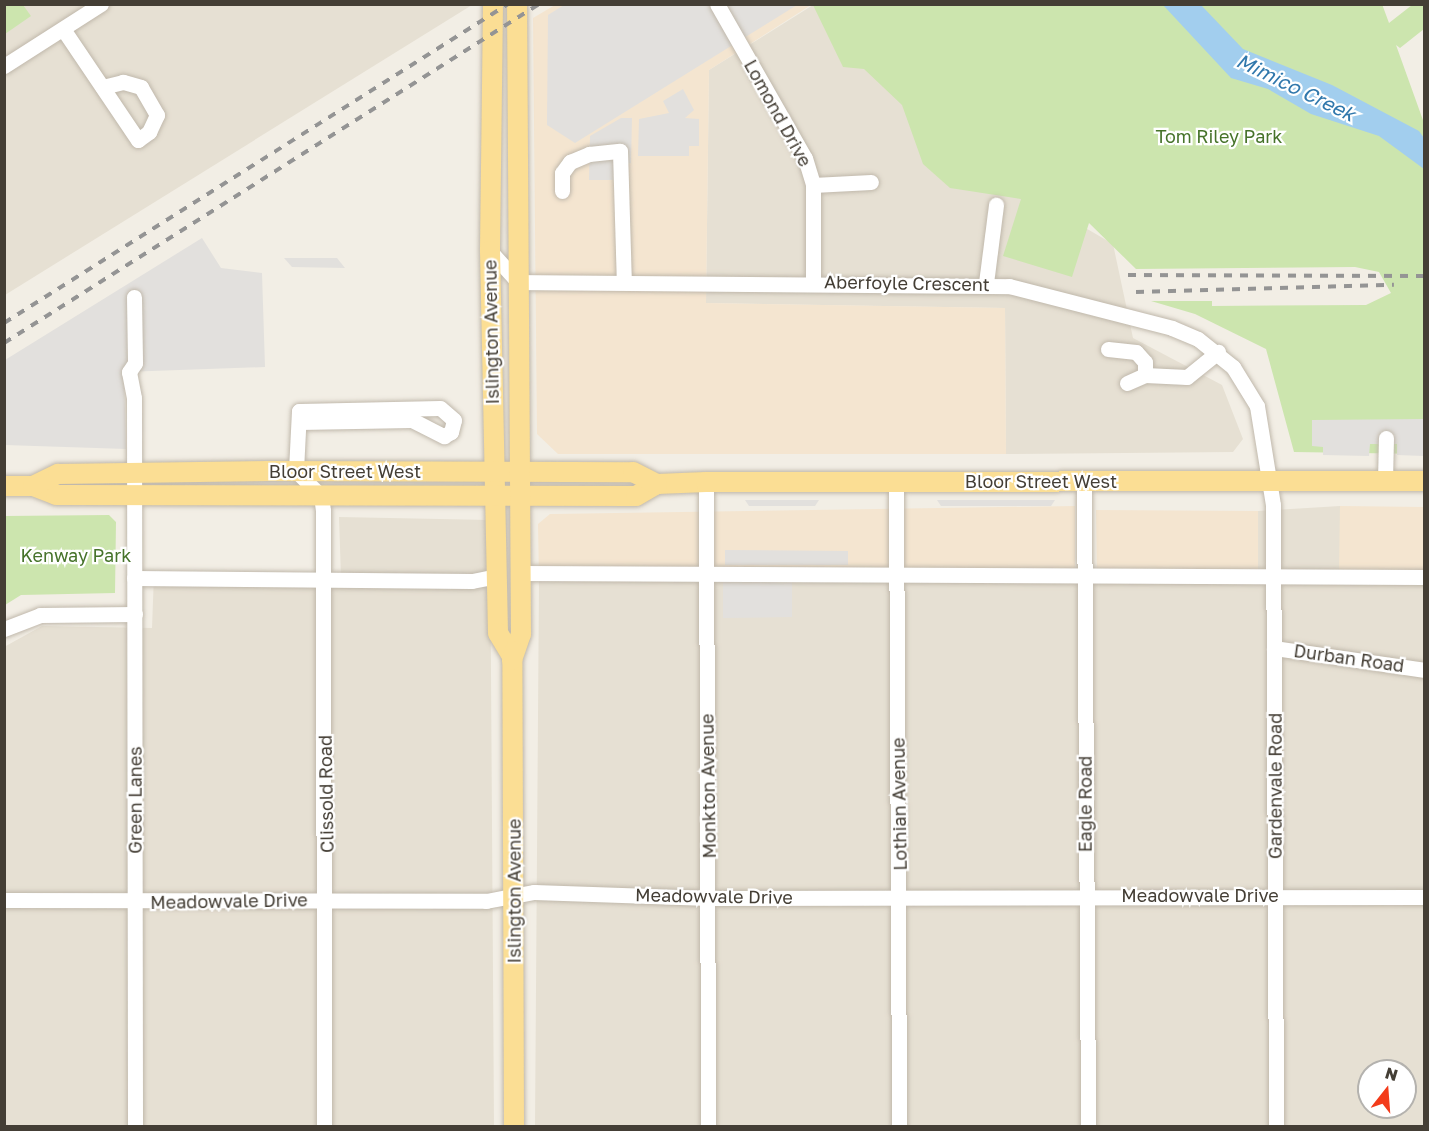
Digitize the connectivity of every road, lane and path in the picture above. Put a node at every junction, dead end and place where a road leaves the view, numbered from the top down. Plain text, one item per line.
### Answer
1 (101, 4) edge
2 (494, 4) edge
3 (517, 4) edge
4 (717, 4) edge
5 (725, 4) edge
6 (63, 29) junction
7 (741, 47) junction
8 (4, 66) edge
9 (103, 87) dead end
10 (871, 182) dead end
11 (813, 184) junction
12 (562, 191) dead end
13 (996, 205) dead end
14 (490, 252) junction
15 (813, 281) junction
16 (518, 282) junction
17 (624, 282) junction
18 (986, 283) junction
19 (134, 297) dead end
20 (1108, 349) dead end
21 (1218, 352) junction
22 (494, 363) junction
23 (521, 364) junction
24 (1145, 375) junction
25 (1127, 383) dead end
26 (299, 417) junction
27 (1386, 438) dead end
28 (296, 471) junction
29 (521, 471) junction
30 (495, 472) junction
31 (133, 474) junction
32 (896, 481) junction
33 (1084, 481) junction
34 (1385, 481) junction
35 (1425, 481) edge
36 (706, 482) junction
37 (1270, 482) junction
38 (657, 484) junction
39 (4, 486) edge
40 (33, 486) junction
41 (134, 496) junction
42 (321, 496) junction
43 (497, 496) junction
44 (521, 496) junction
45 (521, 573) junction
46 (897, 575) junction
47 (497, 576) junction
48 (705, 576) junction
49 (1085, 576) junction
50 (1275, 577) junction
51 (1425, 577) edge
52 (134, 578) junction
53 (323, 581) junction
54 (135, 614) junction
55 (4, 629) edge
56 (1274, 648) junction
57 (512, 656) junction
58 (1425, 670) edge
59 (1276, 895) junction
60 (1086, 896) junction
61 (900, 897) junction
62 (1425, 897) edge
63 (709, 898) junction
64 (514, 899) junction
65 (4, 900) edge
66 (327, 900) junction
67 (135, 902) junction
68 (135, 1126) edge
69 (324, 1126) edge
70 (514, 1126) edge
71 (708, 1126) edge
72 (899, 1126) edge
73 (1088, 1126) edge
74 (1276, 1126) edge

1 - 6 street
2 - 14 main road, Islington Avenue
3 - 16 main road, Islington Avenue
4 - 7 street
5 - 7 street
6 - 8 street
6 - 9 street
7 - 11 street, Lomond Drive
10 - 11 street
11 - 15 street, Lomond Drive
12 - 17 street
13 - 18 street
14 - 16 street
14 - 22 main road, Islington Avenue
15 - 17 street, Aberfoyle Crescent
15 - 18 street, Aberfoyle Crescent
16 - 17 street, Aberfoyle Crescent
16 - 23 main road, Islington Avenue
18 - 21 street, Aberfoyle Crescent
19 - 31 street, Green Lanes
20 - 24 street
21 - 24 street
21 - 37 street, Aberfoyle Crescent
22 - 23 main road
22 - 30 main road, Islington Avenue
23 - 29 main road, Islington Avenue
24 - 25 street
26 - 26 street
26 - 28 street
27 - 34 street
28 - 30 main road, Bloor Street West
28 - 31 main road, Bloor Street West
28 - 42 street
29 - 30 main road, Bloor Street West
29 - 38 main road, Bloor Street West
29 - 44 main road, Islington Avenue
30 - 43 main road, Islington Avenue
31 - 40 main road, Bloor Street West
31 - 41 street, Green Lanes
32 - 33 main road, Bloor Street West
32 - 36 main road, Bloor Street West
32 - 46 street, Lothian Avenue
33 - 37 main road, Bloor Street West
33 - 49 street, Eagle Road
34 - 35 main road, Bloor Street West
34 - 37 main road, Bloor Street West
36 - 38 main road, Bloor Street West
36 - 48 street, Monkton Avenue
37 - 50 street, Gardenvale Road
38 - 44 main road, Bloor Street West
39 - 40 main road, Bloor Street West
40 - 41 main road, Bloor Street West
41 - 42 main road, Bloor Street West
41 - 52 street, Green Lanes
42 - 43 main road, Bloor Street West
42 - 53 street, Clissold Road
43 - 44 main road, Bloor Street West
43 - 47 main road, Islington Avenue
44 - 45 main road, Islington Avenue
45 - 48 street
45 - 57 main road, Islington Avenue
46 - 48 street
46 - 49 street
46 - 61 street, Lothian Avenue
47 - 53 street
47 - 57 main road, Islington Avenue
48 - 63 street, Monkton Avenue
49 - 50 street
49 - 60 street, Eagle Road
50 - 51 street
50 - 56 street, Gardenvale Road
52 - 53 street
52 - 54 street, Green Lanes
53 - 66 street, Clissold Road
54 - 55 street
54 - 67 street, Green Lanes
56 - 58 street, Durban Road
56 - 59 street, Gardenvale Road
57 - 64 main road, Islington Avenue
59 - 60 street, Meadowvale Drive
59 - 62 street, Meadowvale Drive
59 - 74 street, Gardenvale Road
60 - 61 street, Meadowvale Drive
60 - 73 street, Eagle Road
61 - 63 street, Meadowvale Drive
61 - 72 street, Lothian Avenue
63 - 64 street, Meadowvale Drive
63 - 71 street, Monkton Avenue
64 - 66 street, Meadowvale Drive
64 - 70 main road, Islington Avenue
65 - 67 street, Meadowvale Drive
66 - 67 street, Meadowvale Drive
66 - 69 street, Clissold Road
67 - 68 street, Green Lanes

